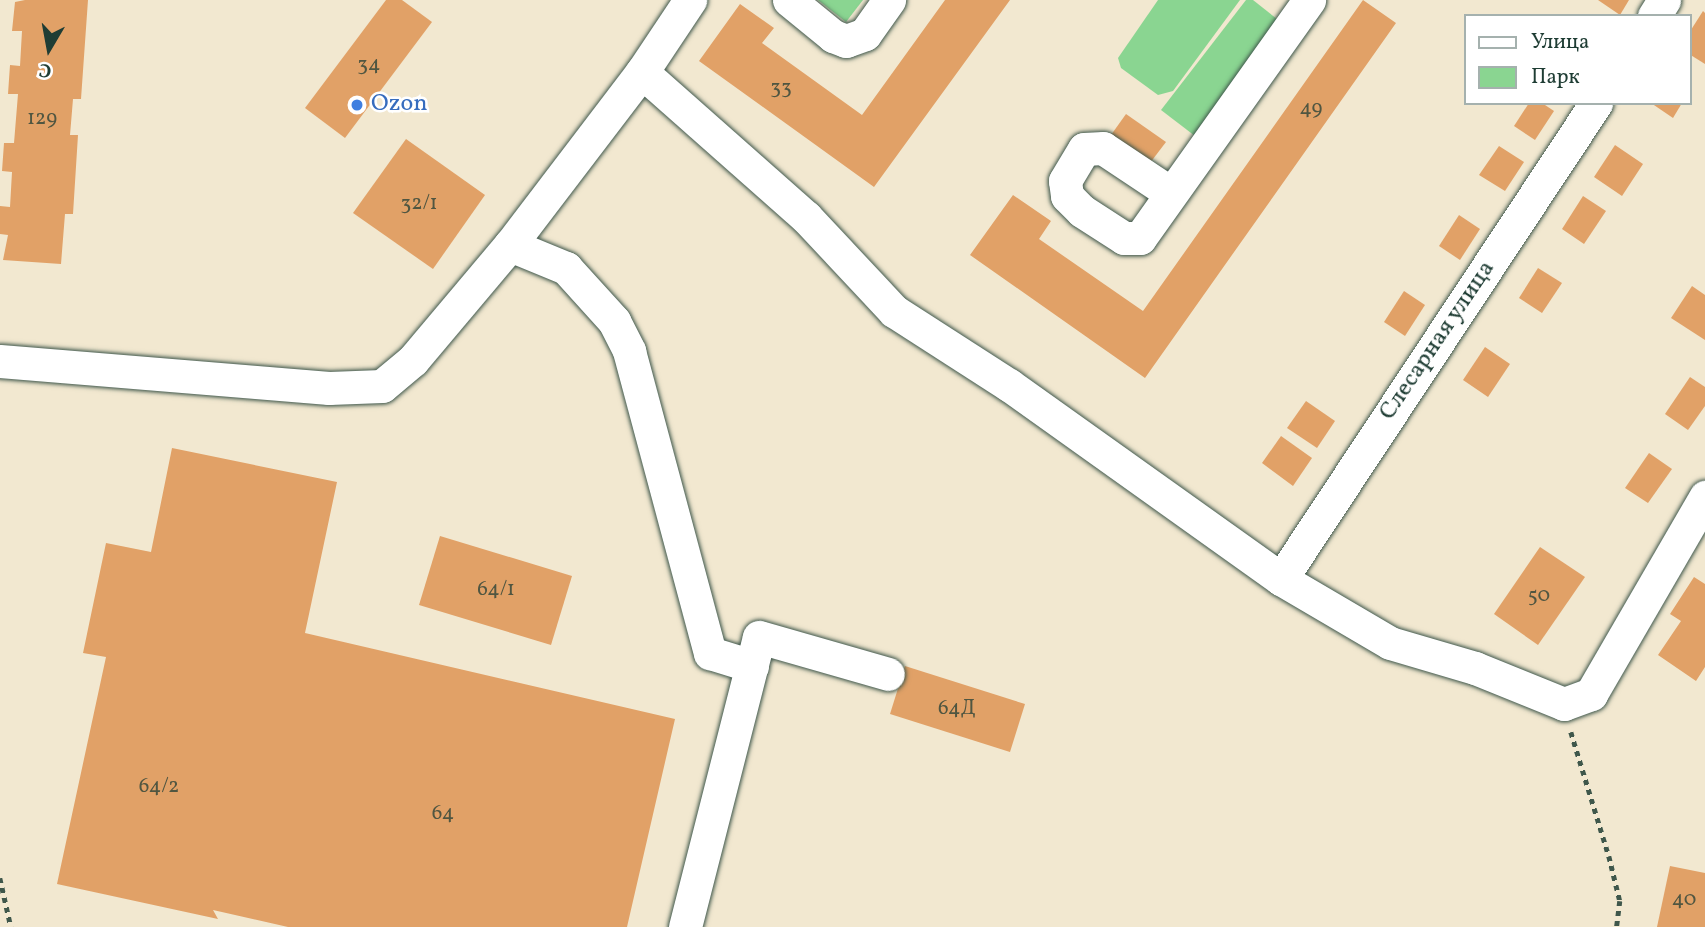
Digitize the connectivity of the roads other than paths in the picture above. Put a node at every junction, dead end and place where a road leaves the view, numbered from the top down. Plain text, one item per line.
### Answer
1 (690, 0) edge
2 (789, 0) edge
3 (889, 0) edge
4 (1310, 0) edge
5 (642, 72) junction
6 (1595, 105) edge
7 (1169, 192) dead end
8 (510, 244) junction
9 (0, 361) edge
10 (1705, 497) edge
11 (1281, 579) junction
12 (752, 666) junction
13 (888, 674) dead end
14 (685, 927) edge

1 - 5 street
2 - 3 street
4 - 7 street
5 - 8 street
5 - 11 street
6 - 11 street, Слесарная улица
8 - 9 street
8 - 12 street
10 - 11 street
12 - 13 street
12 - 14 street

